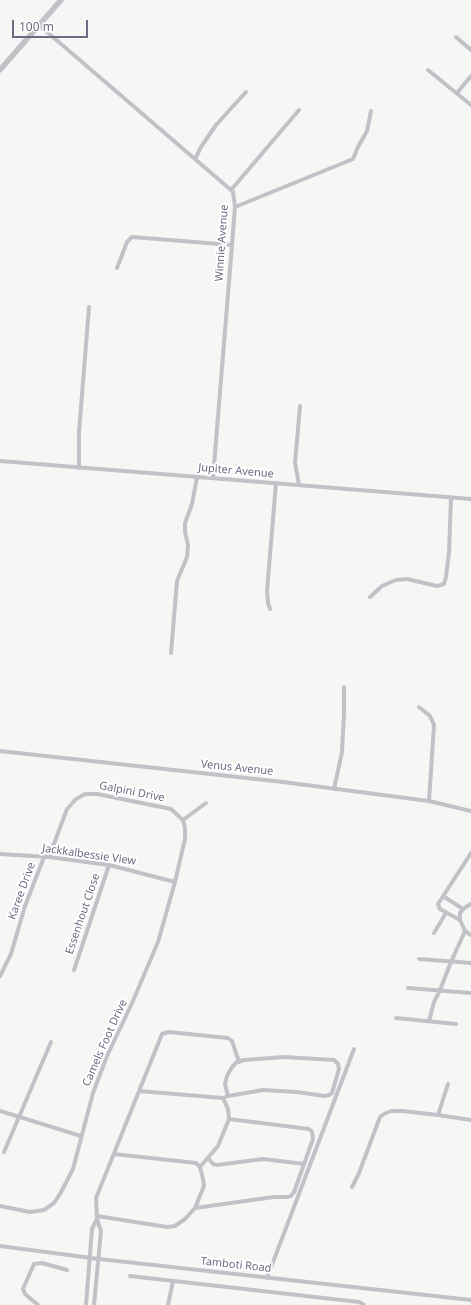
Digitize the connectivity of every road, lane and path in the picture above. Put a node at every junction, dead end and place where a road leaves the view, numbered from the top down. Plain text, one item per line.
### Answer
1 (61, 0) edge
2 (39, 25) junction
3 (456, 37) dead end
4 (471, 50) edge
5 (0, 70) edge
6 (428, 70) dead end
7 (471, 76) edge
8 (246, 92) dead end
9 (457, 93) junction
10 (471, 105) edge
11 (299, 110) dead end
12 (371, 111) dead end
13 (195, 159) junction
14 (232, 190) junction
15 (235, 207) junction
16 (232, 245) junction
17 (117, 268) dead end
18 (89, 307) dead end
19 (300, 406) dead end
20 (0, 461) edge
21 (79, 468) junction
22 (197, 477) junction
23 (213, 478) junction
24 (276, 483) junction
25 (299, 485) junction
26 (451, 498) junction
27 (471, 499) edge
28 (370, 597) dead end
29 (270, 609) dead end
30 (171, 653) dead end
31 (344, 687) dead end
32 (419, 707) dead end
33 (0, 751) edge
34 (334, 789) junction
35 (429, 801) junction
36 (206, 803) dead end
37 (471, 811) edge
38 (182, 820) junction
39 (471, 853) edge
40 (0, 854) edge
41 (46, 857) junction
42 (109, 865) junction
43 (175, 882) junction
44 (443, 896) junction
45 (471, 904) edge
46 (463, 909) junction
47 (446, 913) junction
48 (460, 920) junction
49 (465, 931) junction
50 (434, 933) dead end
51 (471, 935) edge
52 (419, 959) dead end
53 (451, 962) junction
54 (471, 963) edge
55 (74, 970) dead end
56 (0, 976) edge
57 (408, 988) dead end
58 (440, 990) junction
59 (471, 993) edge
60 (396, 1018) dead end
61 (429, 1021) junction
62 (456, 1024) dead end
63 (50, 1042) dead end
64 (354, 1049) dead end
65 (239, 1062) junction
66 (448, 1084) dead end
67 (139, 1091) junction
68 (228, 1096) junction
69 (224, 1098) junction
70 (0, 1111) edge
71 (438, 1115) junction
72 (19, 1117) junction
73 (229, 1119) junction
74 (471, 1120) edge
75 (81, 1136) junction
76 (4, 1152) dead end
77 (114, 1154) junction
78 (208, 1158) junction
79 (304, 1164) junction
80 (200, 1167) junction
81 (352, 1187) dead end
82 (0, 1206) edge
83 (195, 1208) junction
84 (97, 1218) junction
85 (0, 1246) edge
86 (90, 1258) junction
87 (99, 1259) junction
88 (67, 1270) dead end
89 (130, 1276) dead end
90 (267, 1278) junction
91 (173, 1281) junction
92 (471, 1300) edge
93 (38, 1305) edge
94 (86, 1305) edge
95 (94, 1305) edge
96 (168, 1305) edge
97 (364, 1305) edge

1 - 2 street
2 - 5 street
2 - 13 street, Winnie Avenue
3 - 4 street
6 - 9 street
7 - 9 street
8 - 13 street
9 - 10 street
11 - 14 street
12 - 15 street
13 - 14 street, Winnie Avenue
14 - 15 street, Winnie Avenue
15 - 16 street, Winnie Avenue
16 - 17 street
16 - 23 street, Winnie Avenue
18 - 21 street
19 - 25 street
20 - 21 street, Jupiter Avenue
21 - 22 street, Jupiter Avenue
22 - 23 street, Jupiter Avenue
22 - 30 street
23 - 24 street, Jupiter Avenue
24 - 25 street, Jupiter Avenue
24 - 29 street
25 - 26 street, Jupiter Avenue
26 - 27 street, Jupiter Avenue
26 - 28 street
31 - 34 street
32 - 35 street
33 - 34 street, Venus Avenue
34 - 35 street, Venus Avenue
35 - 37 street, Venus Avenue
36 - 38 street
38 - 41 street, Galpini Drive
38 - 43 street
39 - 44 street
40 - 41 street, Jackkalbessie View
41 - 42 street, Jackkalbessie View
41 - 56 street, Karee Drive
42 - 43 street, Jackkalbessie View
42 - 55 street, Essenhout Close
43 - 75 street, Camels Foot Drive
44 - 46 street
44 - 47 street
45 - 46 street
46 - 48 street
47 - 48 street
47 - 50 street
48 - 49 street
49 - 51 street
49 - 53 street
52 - 53 street
53 - 54 street
53 - 58 street
57 - 58 street
58 - 59 street
58 - 61 street
60 - 61 street
61 - 62 street
63 - 72 street
64 - 90 street
65 - 67 street
65 - 68 street
65 - 68 street
66 - 71 street
67 - 69 street
67 - 77 street
68 - 69 street
69 - 73 street
70 - 72 street
71 - 74 street
71 - 81 street
72 - 75 street
72 - 76 street
73 - 78 street
73 - 79 street
75 - 82 street, Camels Foot Drive
77 - 80 street
77 - 84 street
78 - 79 street
78 - 80 street
79 - 83 street
80 - 83 street
83 - 84 street
84 - 86 street
84 - 87 street
85 - 86 street, Tamboti Road
86 - 87 street, Tamboti Road
86 - 94 street
87 - 90 street, Tamboti Road
87 - 95 street
88 - 93 street
89 - 91 street
90 - 92 street, Tamboti Road
91 - 96 street
91 - 97 street

